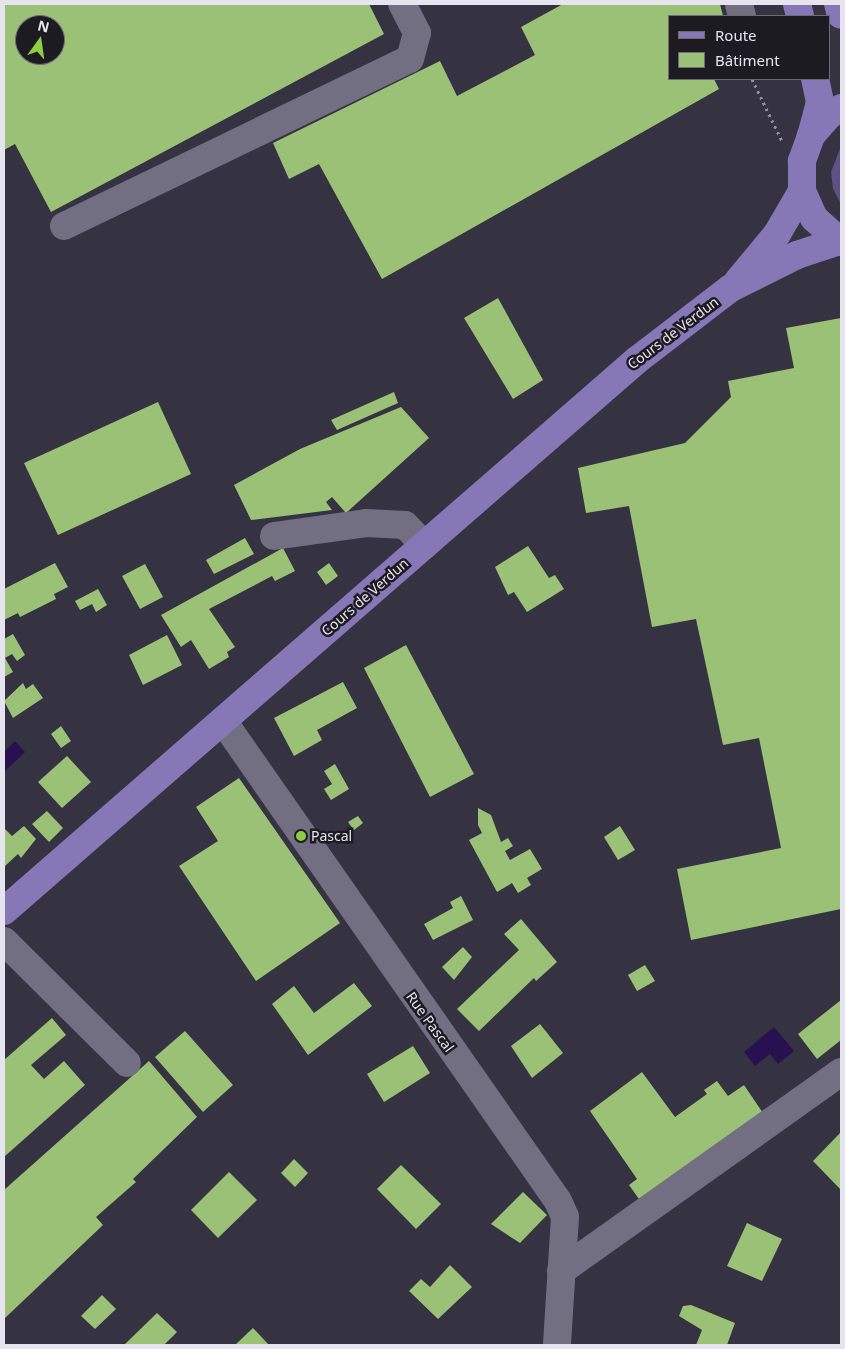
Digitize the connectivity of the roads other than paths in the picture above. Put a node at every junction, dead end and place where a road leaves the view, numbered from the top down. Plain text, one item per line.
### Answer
1 (402, 4) edge
2 (838, 4) edge
3 (841, 15) edge
4 (815, 80) edge
5 (841, 108) edge
6 (811, 136) junction
7 (802, 191) junction
8 (64, 226) dead end
9 (840, 242) edge
10 (731, 288) junction
11 (274, 536) dead end
12 (424, 545) junction
13 (223, 721) junction
14 (4, 911) edge
15 (7, 953) edge
16 (128, 1063) dead end
17 (841, 1072) edge
18 (561, 1271) junction
19 (558, 1345) edge

1 - 8 street
2 - 3 main road
4 - 6 main road
5 - 6 main road
6 - 7 main road
7 - 9 main road
7 - 10 main road, Cours de Verdun
9 - 10 main road, Cours de Verdun
10 - 12 main road, Cours de Verdun
11 - 12 street
12 - 13 main road, Cours de Verdun
13 - 14 main road, Cours de Verdun
13 - 18 street, Rue Pascal
15 - 16 street
17 - 18 street
18 - 19 street, Rue Pascal

